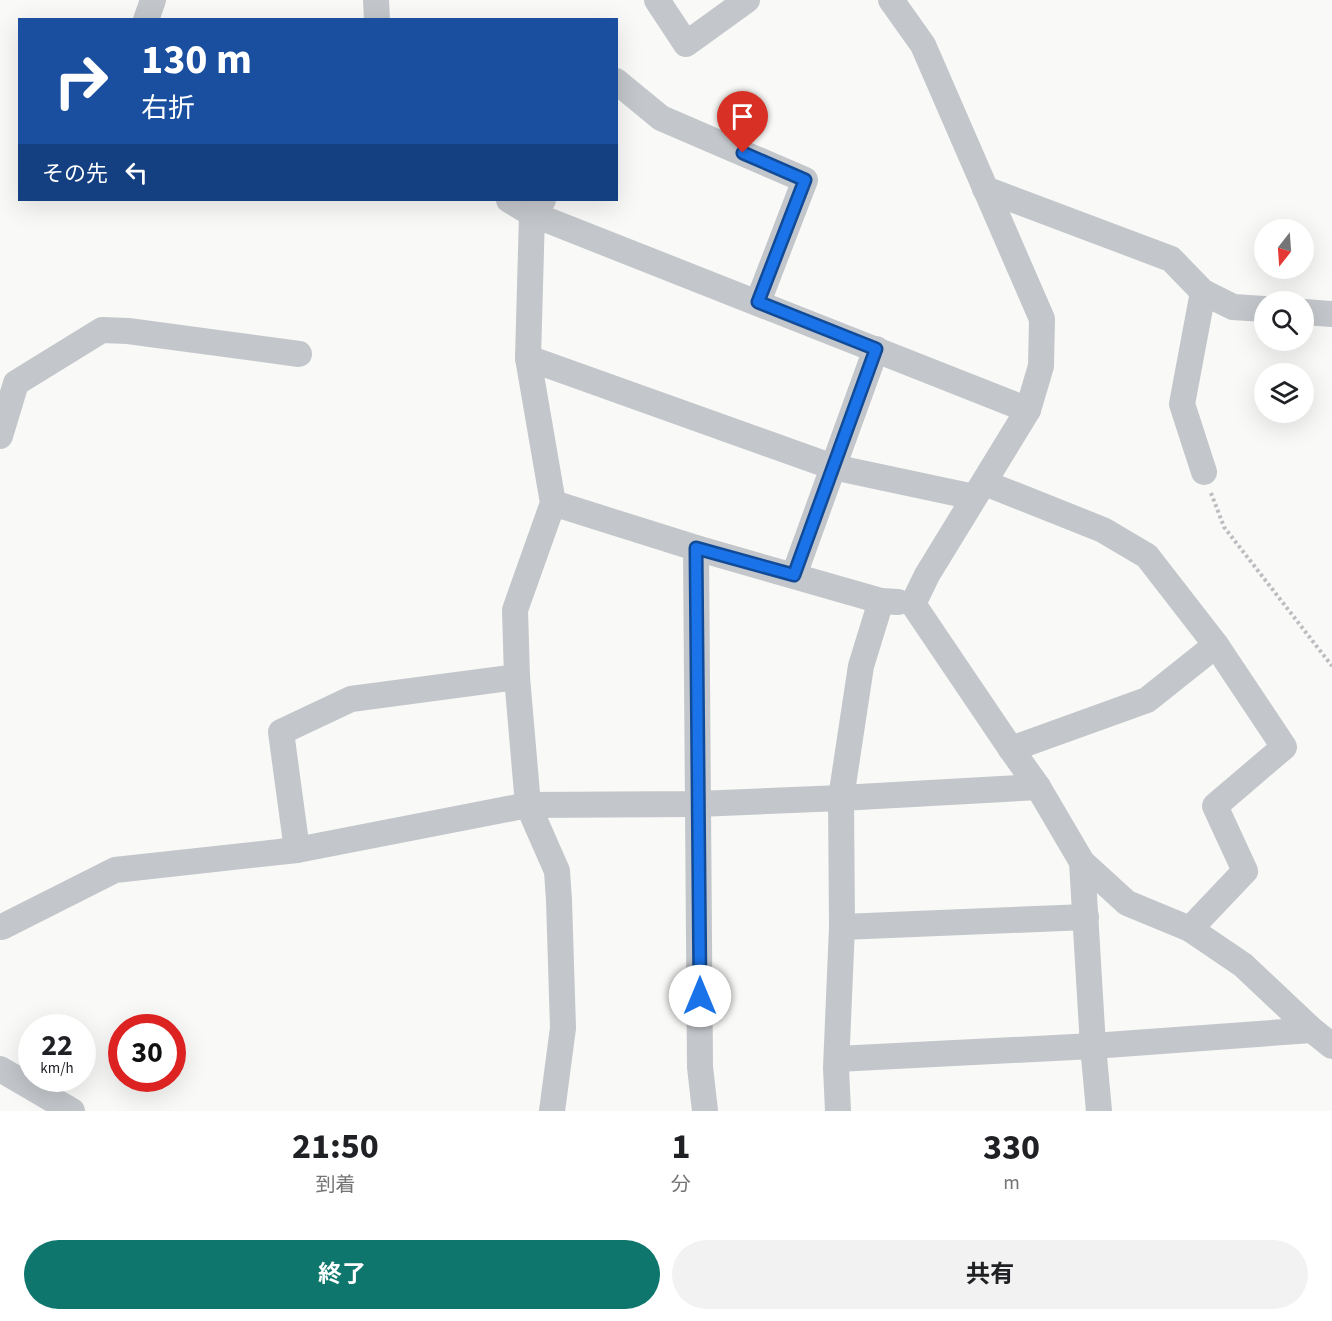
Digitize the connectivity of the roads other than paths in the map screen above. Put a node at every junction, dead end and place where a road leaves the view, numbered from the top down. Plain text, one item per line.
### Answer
1 (153, 0) edge
2 (376, 0) edge
3 (657, 0) edge
4 (747, 0) edge
5 (891, 0) edge
6 (148, 18) edge
7 (377, 18) edge
8 (618, 83) edge
9 (985, 189) junction
10 (513, 201) edge
11 (538, 207) edge
12 (1203, 292) junction
13 (758, 302) junction
14 (1254, 308) edge
15 (1314, 313) edge
16 (1332, 314) edge
17 (876, 349) junction
18 (299, 354) dead end
19 (528, 358) junction
20 (1028, 410) junction
21 (0, 435) edge
22 (833, 467) junction
23 (1203, 472) road end
24 (980, 490) junction
25 (553, 503) junction
26 (696, 548) junction
27 (794, 575) junction
28 (881, 601) junction
29 (913, 604) junction
30 (1216, 645) junction
31 (517, 677) junction
32 (1011, 750) junction
33 (1038, 787) junction
34 (841, 798) junction
35 (698, 804) junction
36 (528, 805) junction
37 (297, 850) junction
38 (1082, 862) junction
39 (1086, 917) junction
40 (2, 927) dead end
41 (842, 927) junction
42 (1190, 929) junction
43 (1312, 1030) junction
44 (1093, 1046) junction
45 (1332, 1046) edge
46 (837, 1059) junction
47 (0, 1069) edge
48 (72, 1111) edge
49 (552, 1111) edge
50 (705, 1111) edge
51 (838, 1111) edge
52 (1099, 1111) edge

1 - 6 street
2 - 7 street
3 - 4 street
5 - 9 street
8 - 13 street
9 - 12 street
9 - 20 street
10 - 11 street
11 - 13 street
11 - 19 street
12 - 14 street
12 - 23 street
13 - 17 street
15 - 16 street
17 - 20 street
17 - 22 street
18 - 21 street
19 - 22 street
19 - 25 street
20 - 24 street
22 - 24 street
22 - 27 street
24 - 29 street
24 - 30 street
25 - 26 street
25 - 31 street
26 - 27 street
26 - 35 street
27 - 28 street
28 - 29 street
28 - 34 street
29 - 32 street
30 - 32 street
30 - 42 street
31 - 36 street
31 - 37 street
32 - 33 street
33 - 34 street
33 - 38 street
34 - 35 street
34 - 41 street
35 - 36 street
35 - 50 street
36 - 37 street
36 - 49 street
37 - 40 street
38 - 39 street
38 - 42 street
39 - 41 street
39 - 44 street
41 - 46 street
42 - 43 street
43 - 44 street
43 - 45 street
44 - 46 street
44 - 52 street
46 - 51 street
47 - 48 street

